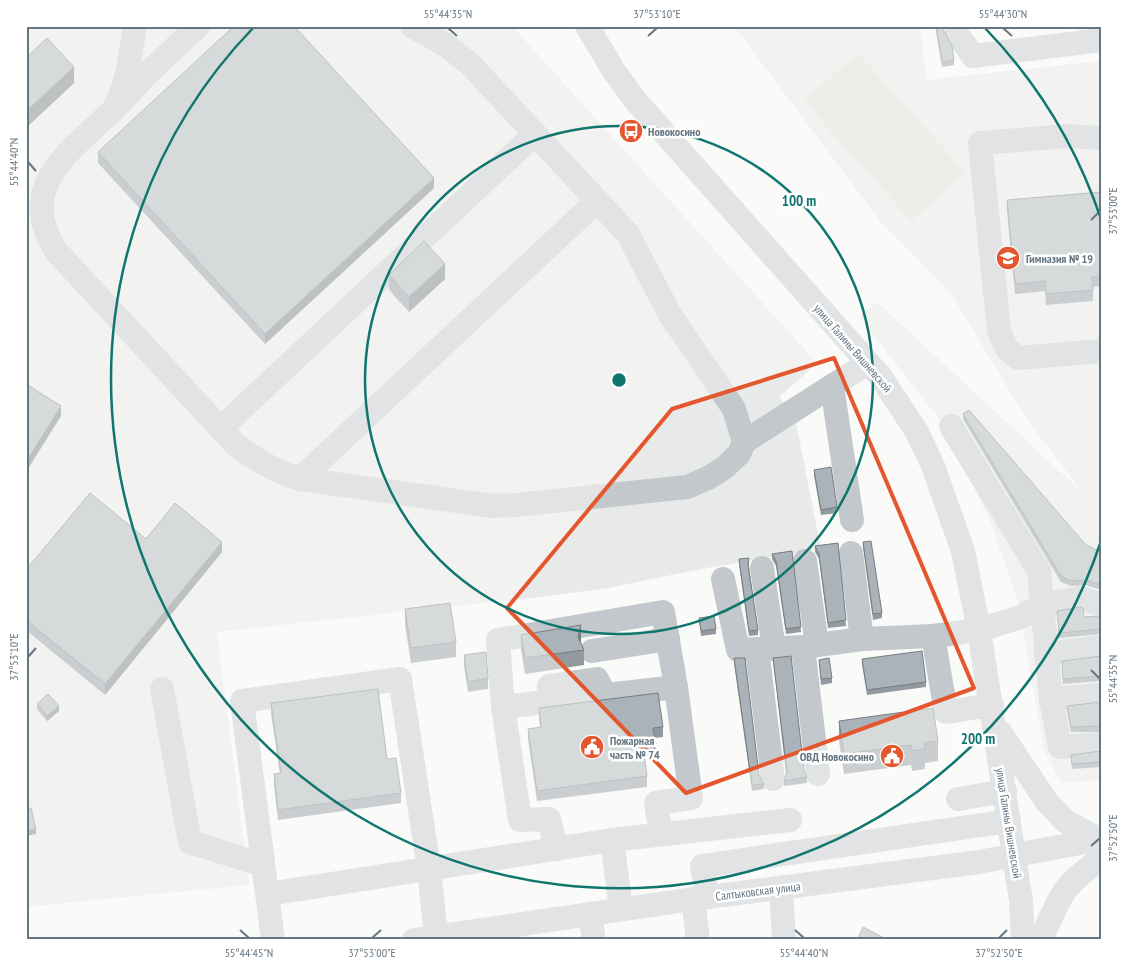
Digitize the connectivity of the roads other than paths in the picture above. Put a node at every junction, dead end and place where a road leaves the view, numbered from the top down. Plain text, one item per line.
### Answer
1 (135, 26) edge
2 (198, 26) edge
3 (412, 26) edge
4 (587, 26) edge
5 (956, 26) edge
6 (1101, 40) edge
7 (113, 110) junction
8 (535, 134) junction
9 (1101, 138) edge
10 (597, 201) junction
11 (1101, 351) edge
12 (868, 363) junction
13 (832, 386) junction
14 (950, 426) dead end
15 (221, 428) junction
16 (744, 442) junction
17 (300, 478) junction
18 (852, 520) dead end
19 (851, 553) dead end
20 (805, 561) dead end
21 (762, 568) dead end
22 (723, 578) dead end
23 (1101, 605) edge
24 (1041, 606) junction
25 (979, 630) junction
26 (933, 636) junction
27 (668, 639) junction
28 (862, 639) junction
29 (810, 646) junction
30 (1101, 647) edge
31 (765, 649) junction
32 (592, 651) dead end
33 (1046, 654) junction
34 (676, 687) junction
35 (162, 689) dead end
36 (1101, 695) edge
37 (503, 699) junction
38 (1051, 699) junction
39 (993, 715) junction
40 (1101, 744) edge
41 (818, 774) dead end
42 (773, 779) dead end
43 (1004, 791) junction
44 (958, 799) dead end
45 (790, 820) dead end
46 (1009, 821) junction
47 (661, 834) junction
48 (612, 840) junction
49 (1101, 840) edge
50 (556, 849) junction
51 (1014, 855) junction
52 (1101, 859) edge
53 (263, 865) junction
54 (429, 869) junction
55 (781, 889) junction
56 (268, 894) junction
57 (700, 898) junction
58 (622, 910) junction
59 (590, 914) junction
60 (532, 931) edge
61 (425, 938) edge
62 (273, 940) edge
63 (594, 940) edge
64 (698, 940) edge
65 (784, 940) edge
66 (1023, 940) edge
67 (1041, 940) edge

1 - 7 street
2 - 7 street
3 - 8 street
4 - 12 street, улица Галины Вишневской
5 - 6 street
7 - 15 street
8 - 10 street
8 - 15 street
9 - 11 street
10 - 16 street
10 - 17 street
12 - 13 street
12 - 25 street, улица Галины Вишневской
13 - 16 street
13 - 18 street
14 - 24 street
15 - 17 street
16 - 17 street
19 - 28 street
20 - 29 street
21 - 31 street
22 - 31 street
23 - 24 street
24 - 25 street
24 - 33 street
25 - 26 street
25 - 39 street, улица Галины Вишневской
26 - 28 street
26 - 39 street
27 - 32 street
27 - 34 street
27 - 37 street
28 - 29 street
29 - 31 street
29 - 41 street
30 - 33 street
31 - 42 street
33 - 38 street
34 - 37 street
34 - 47 street
35 - 53 street
36 - 38 street
37 - 50 street
38 - 40 street
39 - 43 street, улица Галины Вишневской
39 - 49 street
43 - 44 street
43 - 46 street, улица Галины Вишневской
45 - 47 street
46 - 51 street, улица Галины Вишневской
46 - 57 street
47 - 48 street
48 - 50 street
48 - 58 street
49 - 51 street, Салтыковская улица
50 - 54 street
51 - 55 street, Салтыковская улица
51 - 66 street, улица Галины Вишневской
52 - 67 street
53 - 54 street
53 - 56 street
54 - 56 street
54 - 61 street
55 - 57 street, Салтыковская улица
55 - 65 street
56 - 62 street
57 - 58 street, Салтыковская улица
57 - 64 street
58 - 59 street, Салтыковская улица
59 - 60 street, Салтыковская улица
59 - 63 street
60 - 61 street, Салтыковская улица

